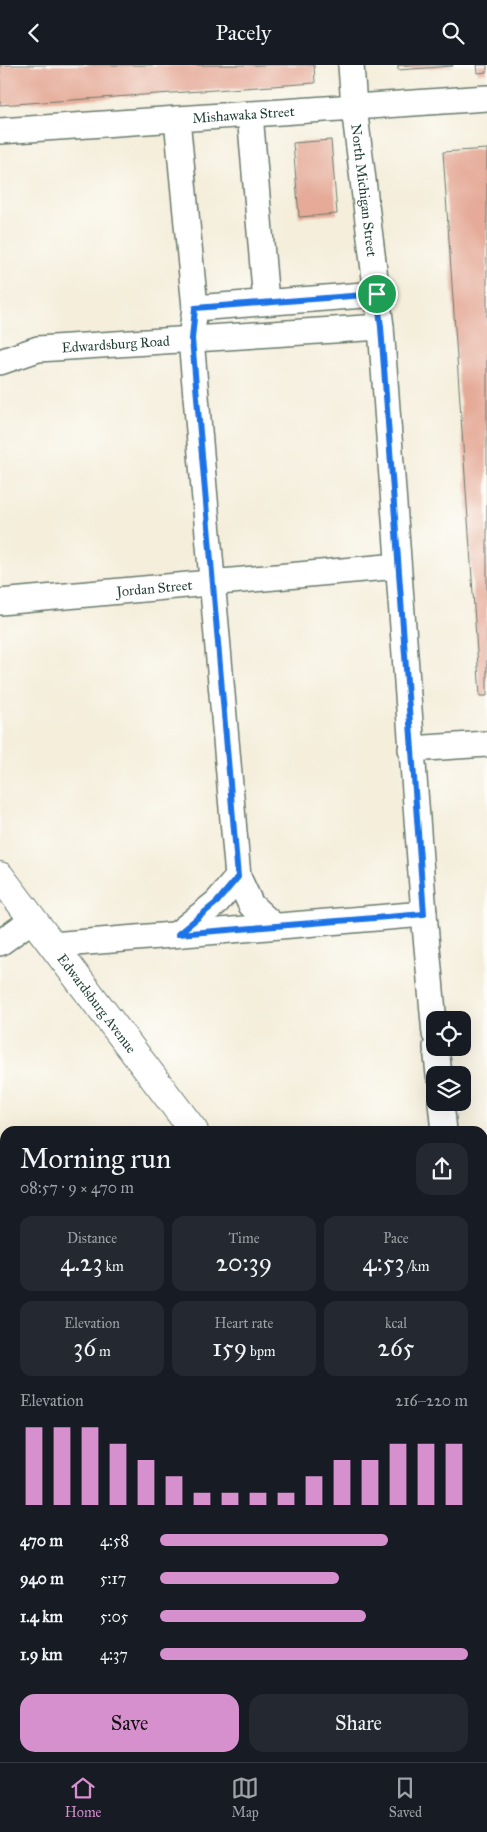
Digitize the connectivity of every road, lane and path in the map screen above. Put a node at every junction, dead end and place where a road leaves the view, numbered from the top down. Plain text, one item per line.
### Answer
1 (351, 65) edge
2 (487, 98) edge
3 (354, 107) junction
4 (250, 114) junction
5 (177, 119) junction
6 (0, 131) edge
7 (377, 294) junction
8 (266, 302) junction
9 (195, 308) junction
10 (381, 327) junction
11 (192, 339) junction
12 (0, 362) edge
13 (398, 566) junction
14 (212, 583) junction
15 (0, 602) edge
16 (487, 744) edge
17 (411, 749) junction
18 (0, 876) edge
19 (238, 877) junction
20 (424, 914) junction
21 (33, 919) junction
22 (274, 926) junction
23 (178, 934) junction
24 (0, 943) edge
25 (52, 945) junction
26 (433, 1011) edge
27 (442, 1111) edge
28 (190, 1126) edge
29 (443, 1126) edge

1 - 3 street, North Michigan Street
2 - 3 street, Mishawaka Street
3 - 4 street, Mishawaka Street
3 - 7 street, North Michigan Street
4 - 5 street, Mishawaka Street
4 - 8 street
5 - 6 street, Mishawaka Street
5 - 9 street
7 - 8 street
7 - 10 street, North Michigan Street
8 - 9 street
9 - 11 street
10 - 11 street, Edwardsburg Road
10 - 13 street, North Michigan Street
11 - 12 street, Edwardsburg Road
11 - 14 street
13 - 14 street, Jordan Street
13 - 17 street, North Michigan Street
14 - 15 street, Jordan Street
14 - 19 street
16 - 17 street
17 - 20 street, North Michigan Street
18 - 21 main road, Edwardsburg Avenue
19 - 22 street
19 - 23 street
20 - 22 street
20 - 26 street, North Michigan Street
21 - 24 street
21 - 25 main road, Edwardsburg Avenue
22 - 23 street
23 - 25 street
25 - 28 main road, Edwardsburg Avenue
27 - 29 street

